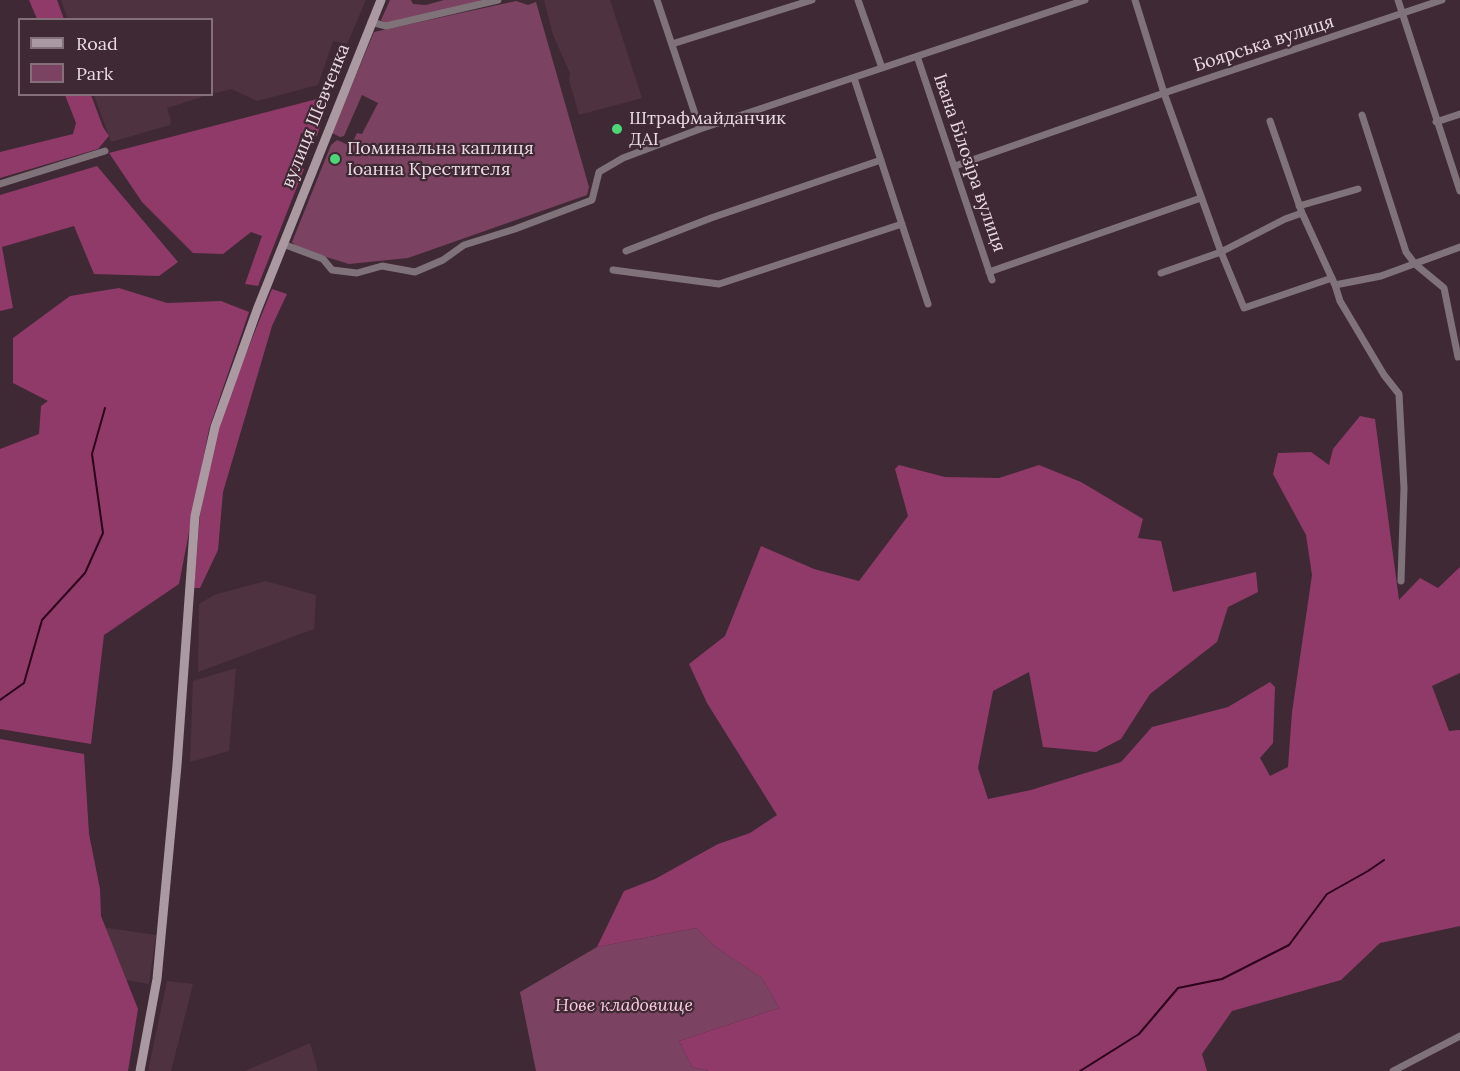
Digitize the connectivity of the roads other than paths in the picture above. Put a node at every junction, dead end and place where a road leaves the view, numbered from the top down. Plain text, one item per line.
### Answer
1 (381, 0) edge
2 (498, 0) edge
3 (657, 0) edge
4 (812, 0) edge
5 (858, 0) edge
6 (1085, 0) edge
7 (1135, 0) edge
8 (1398, 0) edge
9 (1442, 0) edge
10 (1402, 14) junction
11 (371, 22) junction
12 (672, 44) junction
13 (917, 56) junction
14 (882, 68) junction
15 (854, 78) junction
16 (1164, 93) junction
17 (1460, 114) edge
18 (1362, 115) dead end
19 (1270, 121) dead end
20 (1436, 122) junction
21 (700, 129) junction
22 (105, 151) dead end
23 (881, 160) junction
24 (955, 166) junction
25 (0, 184) edge
26 (1358, 189) dead end
27 (1460, 191) edge
28 (1202, 198) junction
29 (1300, 210) junction
30 (902, 224) junction
31 (283, 244) junction
32 (1460, 247) edge
33 (626, 251) dead end
34 (1221, 252) junction
35 (1414, 264) junction
36 (613, 270) dead end
37 (989, 272) junction
38 (1161, 273) dead end
39 (992, 280) dead end
40 (1334, 281) junction
41 (928, 304) dead end
42 (1458, 357) dead end
43 (1401, 581) dead end
44 (1460, 1036) edge
45 (140, 1071) edge
46 (1393, 1071) edge

1 - 11 street, вулиця Шевченка
2 - 11 street
3 - 12 street
4 - 12 street
5 - 14 street
6 - 13 street
7 - 16 street
8 - 10 street
9 - 10 street, Боярська вулиця
10 - 16 street, Боярська вулиця
10 - 20 street
11 - 31 street, вулиця Шевченка
12 - 21 street
13 - 14 street
13 - 24 street, Івана Білозіра вулиця
14 - 15 street
15 - 21 street
15 - 23 street
16 - 24 street, Боярська вулиця
16 - 28 street
17 - 20 street
18 - 35 street
19 - 29 street
20 - 27 street
21 - 31 street
22 - 25 street
23 - 30 street
23 - 33 street
24 - 37 street, Івана Білозіра вулиця
26 - 29 street
28 - 34 street
28 - 37 street
29 - 34 street
29 - 40 street
30 - 36 street
30 - 41 street
31 - 45 street, вулиця Шевченка
32 - 35 street
34 - 38 street
34 - 40 street
35 - 40 street
35 - 42 street
37 - 39 street, Івана Білозіра вулиця
40 - 43 street
44 - 46 street

